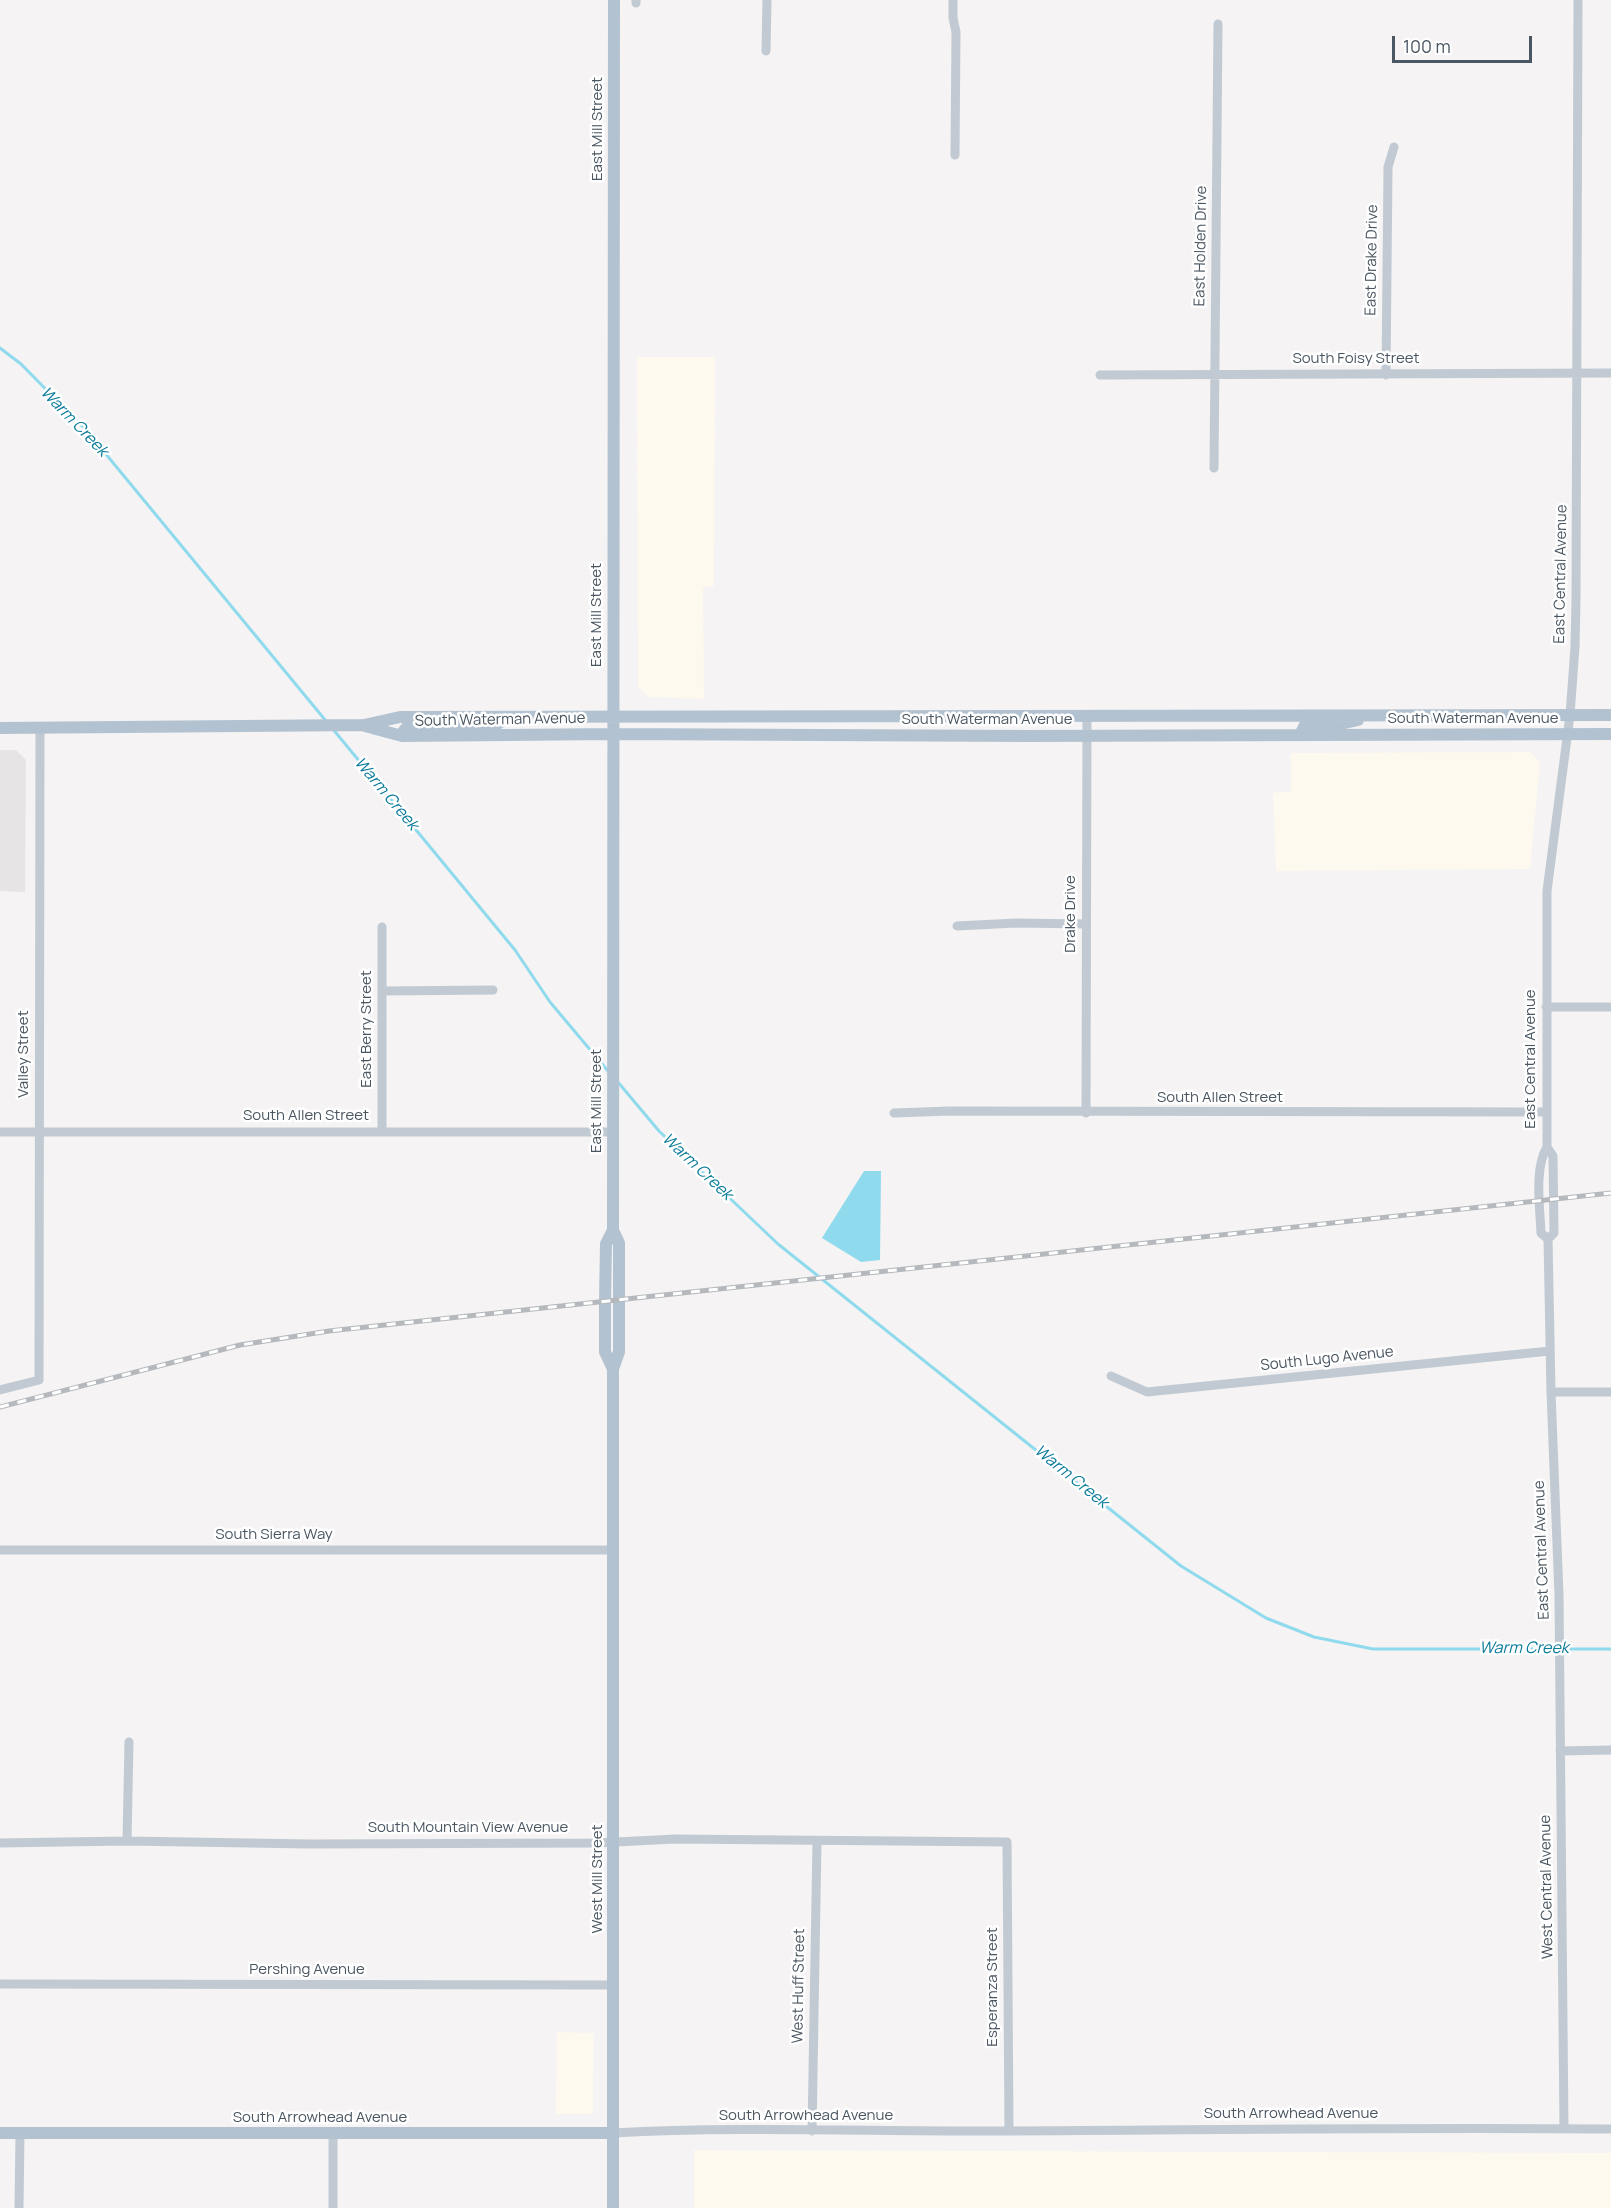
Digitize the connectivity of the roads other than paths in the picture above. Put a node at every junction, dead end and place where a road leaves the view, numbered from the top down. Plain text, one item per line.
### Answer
1 (614, 0) edge
2 (766, 0) edge
3 (953, 0) edge
4 (1578, 0) edge
5 (1218, 24) dead end
6 (766, 51) dead end
7 (1394, 147) dead end
8 (955, 155) dead end
9 (1578, 373) junction
10 (1611, 373) edge
11 (1215, 374) junction
12 (1100, 375) dead end
13 (1386, 375) junction
14 (1214, 468) dead end
15 (1087, 715) junction
16 (1380, 715) junction
17 (1570, 715) junction
18 (1611, 715) edge
19 (509, 716) junction
20 (612, 716) junction
21 (364, 725) junction
22 (0, 728) edge
23 (40, 728) junction
24 (612, 734) junction
25 (1566, 734) junction
26 (1611, 734) edge
27 (1087, 735) junction
28 (1300, 735) junction
29 (402, 736) junction
30 (1085, 924) junction
31 (957, 926) dead end
32 (382, 927) dead end
33 (493, 990) dead end
34 (382, 991) junction
35 (1546, 1007) junction
36 (1611, 1007) edge
37 (1546, 1112) junction
38 (894, 1113) dead end
39 (1086, 1113) junction
40 (382, 1131) junction
41 (0, 1132) edge
42 (39, 1132) junction
43 (612, 1132) junction
44 (1550, 1351) junction
45 (1110, 1376) dead end
46 (0, 1390) edge
47 (1551, 1392) junction
48 (1611, 1392) edge
49 (0, 1550) edge
50 (613, 1550) junction
51 (1560, 1646) joint
52 (129, 1742) dead end
53 (1611, 1750) edge
54 (1560, 1751) junction
55 (127, 1841) junction
56 (817, 1841) junction
57 (1007, 1842) joint
58 (0, 1843) edge
59 (614, 1843) junction
60 (0, 1984) edge
61 (613, 1985) junction
62 (1564, 2129) junction
63 (1611, 2129) edge
64 (812, 2131) junction
65 (1009, 2131) junction
66 (0, 2133) edge
67 (20, 2133) junction
68 (613, 2133) junction
69 (333, 2134) junction
70 (19, 2208) edge
71 (333, 2208) edge
72 (613, 2208) edge

1 - 20 main road, East Mill Street
2 - 6 street
3 - 8 street
4 - 9 street, East Central Avenue
5 - 11 street, East Holden Drive
7 - 13 street, East Drake Drive
9 - 10 street, South Foisy Street
9 - 13 street, South Foisy Street
9 - 17 street, East Central Avenue
11 - 12 street, South Foisy Street
11 - 13 street, South Foisy Street
11 - 14 street, East Holden Drive
15 - 16 main road, South Waterman Avenue
15 - 20 main road, South Waterman Avenue
15 - 27 street, Drake Drive
16 - 17 main road, South Waterman Avenue
16 - 28 main road
17 - 18 main road, South Waterman Avenue
17 - 25 street, East Central Avenue
19 - 20 main road, South Waterman Avenue
19 - 21 main road, South Waterman Avenue
19 - 29 main road
20 - 24 main road, East Mill Street
21 - 23 main road, South Waterman Avenue
21 - 29 main road, South Waterman Avenue
22 - 23 main road, South Waterman Avenue
23 - 42 street, Valley Street
24 - 27 main road, South Waterman Avenue
24 - 29 main road, South Waterman Avenue
24 - 43 main road, East Mill Street
25 - 26 main road, South Waterman Avenue
25 - 28 main road, South Waterman Avenue
25 - 35 street, East Central Avenue
27 - 28 main road, South Waterman Avenue
27 - 30 street, Drake Drive
30 - 31 street
30 - 39 street, Drake Drive
32 - 34 street, East Berry Street
33 - 34 street
34 - 40 street, East Berry Street
35 - 36 street
35 - 37 street, East Central Avenue
37 - 39 street, South Allen Street
37 - 44 street, East Central Avenue
38 - 39 street, South Allen Street
40 - 42 street, South Allen Street
40 - 43 street, South Allen Street
41 - 42 street, South Allen Street
42 - 46 street, Valley Street
43 - 50 main road, East Mill Street
44 - 45 street, South Lugo Avenue
44 - 47 street, East Central Avenue
47 - 48 street
47 - 51 street, East Central Avenue
49 - 50 street, South Sierra Way
50 - 59 main road, West Mill Street
51 - 54 street, West Central Avenue
52 - 55 street
53 - 54 street
54 - 62 street, West Central Avenue
55 - 58 street, South Mountain View Avenue
55 - 59 street, South Mountain View Avenue
56 - 57 street, South Mountain View Avenue
56 - 59 street, South Mountain View Avenue
56 - 64 street, West Huff Street
57 - 65 street, Esperanza Street
59 - 61 main road, West Mill Street
60 - 61 street, Pershing Avenue
61 - 68 main road, West Mill Street
62 - 63 street, South Arrowhead Avenue
62 - 65 street, South Arrowhead Avenue
64 - 65 street, South Arrowhead Avenue
64 - 68 street, South Arrowhead Avenue
66 - 67 main road, South Arrowhead Avenue
67 - 69 main road, South Arrowhead Avenue
67 - 70 street
68 - 69 main road, South Arrowhead Avenue
68 - 72 main road, West Mill Street
69 - 71 street

